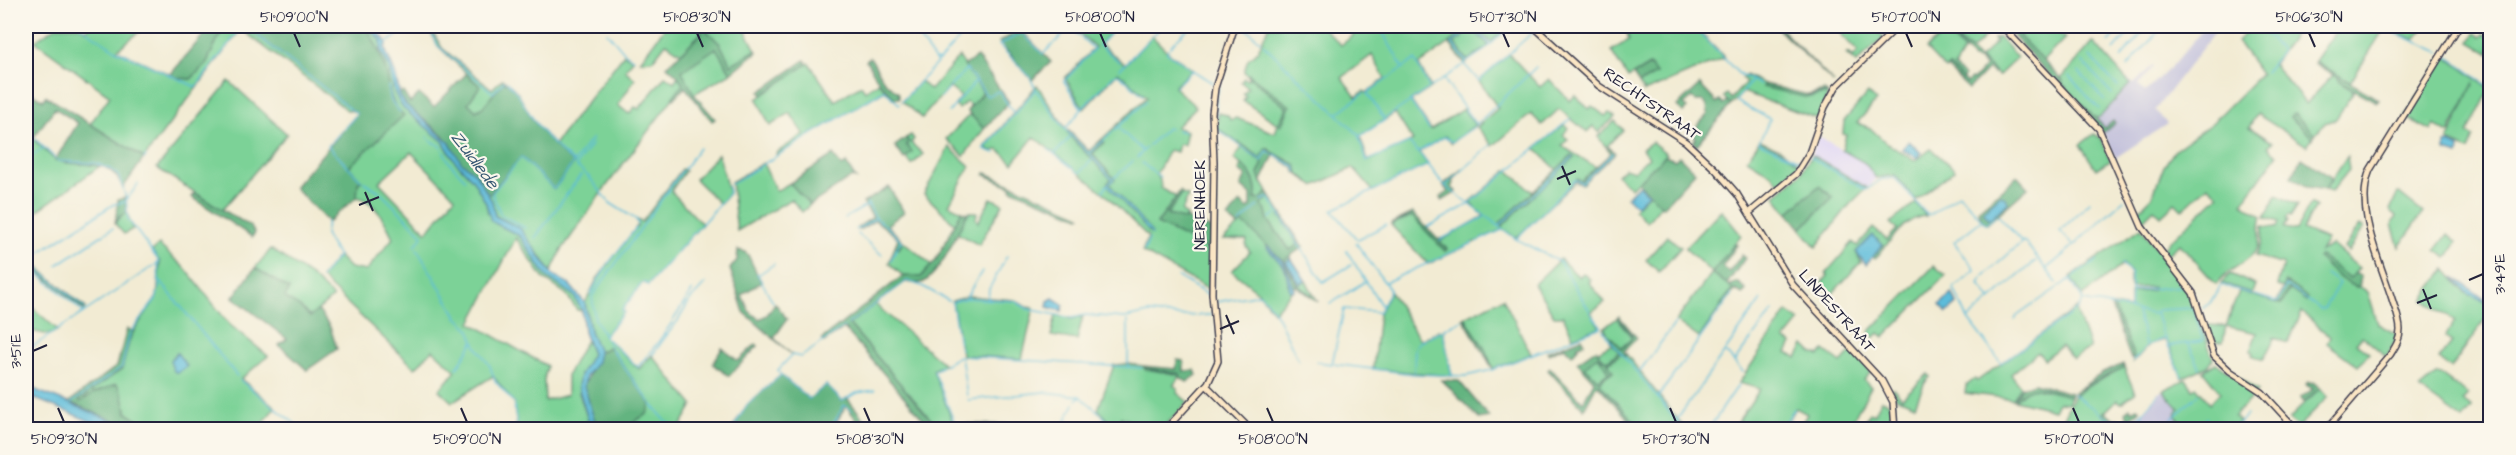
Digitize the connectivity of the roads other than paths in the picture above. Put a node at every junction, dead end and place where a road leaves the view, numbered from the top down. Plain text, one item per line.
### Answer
1 (1235, 26) edge
2 (1533, 26) edge
3 (1898, 26) edge
4 (2002, 26) edge
5 (2459, 26) edge
6 (1749, 213) junction
7 (1214, 373) junction
8 (1206, 385) junction
9 (1213, 390) junction
10 (1165, 429) edge
11 (1251, 429) edge
12 (1895, 429) edge
13 (2297, 429) edge
14 (2326, 429) edge

1 - 7 street, NERENHOEK
2 - 6 street, RECHTSTRAAT
3 - 6 street
4 - 13 street
5 - 14 street
6 - 12 street, LINDESTRAAT
7 - 8 street, NERENHOEK
7 - 9 street
8 - 9 street
8 - 10 street, NERENHOEK
9 - 11 street

